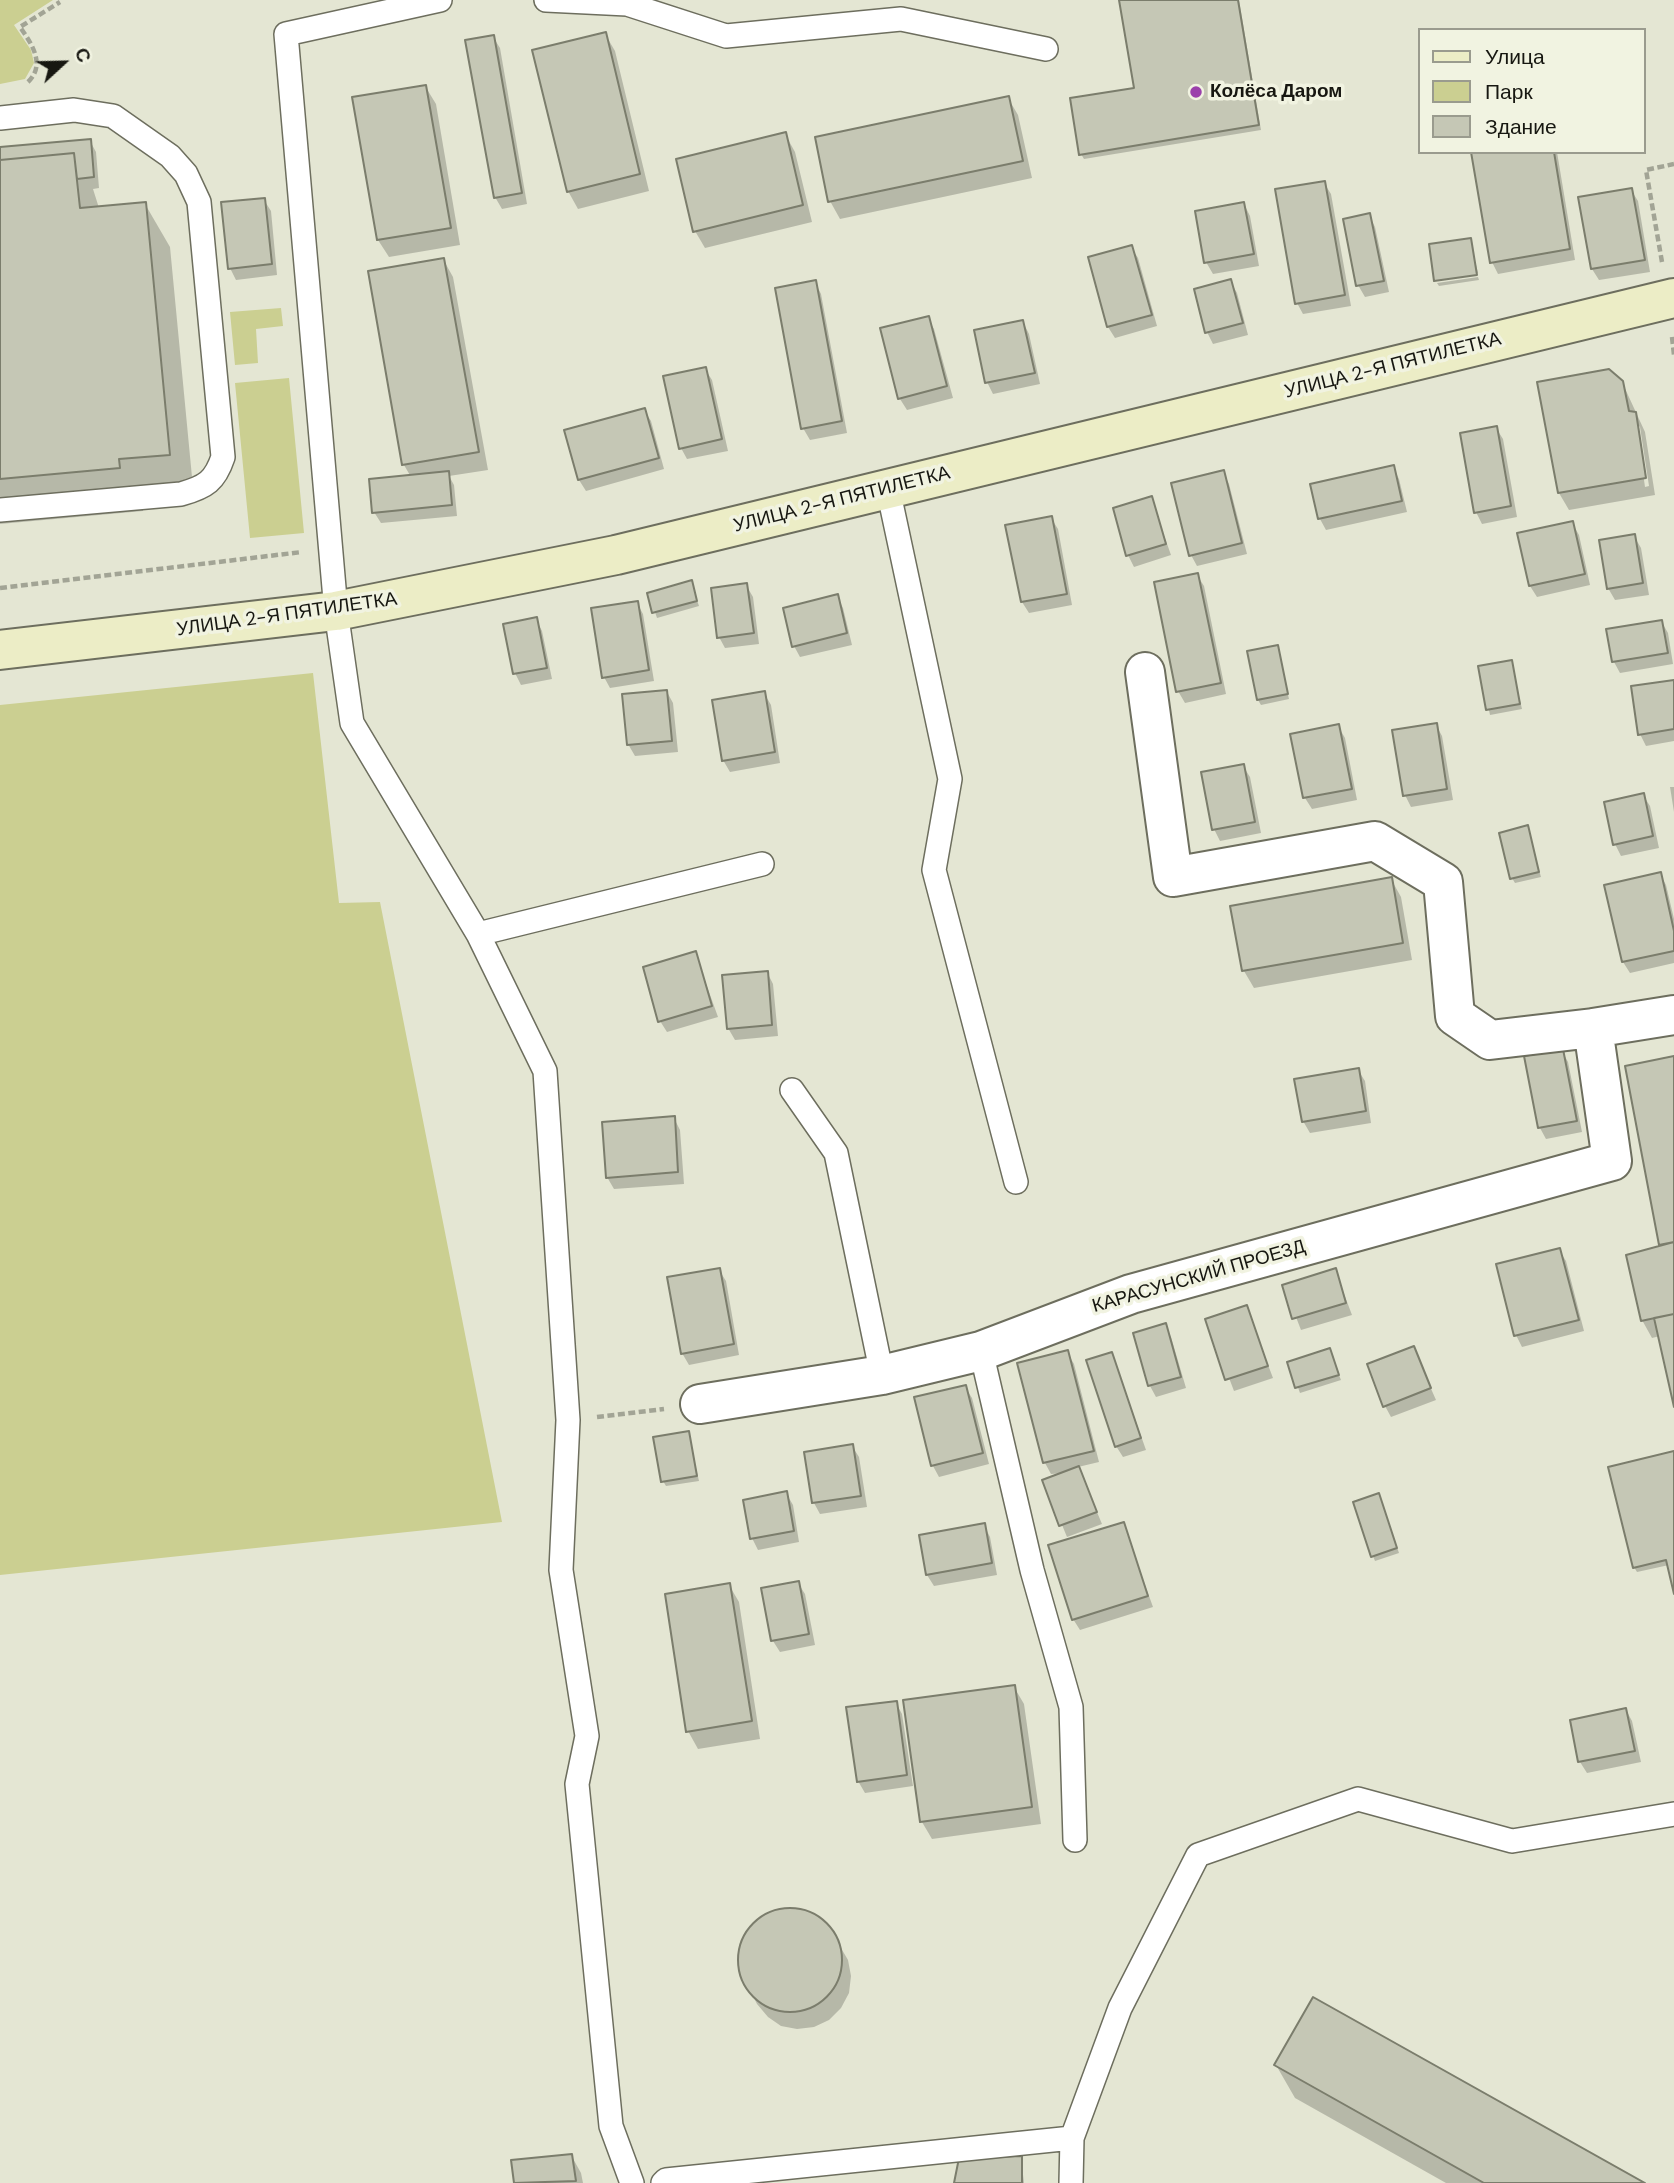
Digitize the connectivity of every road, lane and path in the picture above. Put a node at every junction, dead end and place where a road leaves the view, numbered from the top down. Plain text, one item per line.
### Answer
1 (440, 0) edge
2 (546, 0) edge
3 (60, 2) dead end
4 (1046, 49) dead end
5 (20, 86) dead end
6 (0, 118) edge
7 (1674, 164) edge
8 (1646, 170) dead end
9 (1674, 298) edge
10 (888, 489) junction
11 (0, 509) edge
12 (330, 549) junction
13 (0, 588) edge
14 (336, 611) junction
15 (0, 650) edge
16 (1145, 673) dead end
17 (762, 864) dead end
18 (478, 934) junction
19 (1674, 1016) edge
20 (1593, 1028) junction
21 (792, 1090) dead end
22 (1016, 1182) dead end
23 (981, 1351) junction
24 (882, 1375) junction
25 (700, 1405) joint
26 (568, 1420) junction
27 (1674, 1814) edge
28 (1075, 1840) dead end
29 (1072, 2138) junction
30 (632, 2183) edge
31 (663, 2183) edge
32 (1071, 2183) edge

1 - 12 lane
2 - 4 lane
3 - 5 path
6 - 11 lane
7 - 8 path
9 - 10 main road, УЛИЦА 2-Я ПЯТИЛЕТКА
10 - 14 main road, УЛИЦА 2-Я ПЯТИЛЕТКА
10 - 22 lane
12 - 13 path
12 - 14 lane
14 - 15 main road, УЛИЦА 2-Я ПЯТИЛЕТКА
14 - 18 lane
16 - 20 street
17 - 18 lane
18 - 26 lane
19 - 20 street
20 - 23 street, КАРАСУНСКИЙ ПРОЕЗД
21 - 24 lane
23 - 24 street, КАРАСУНСКИЙ ПРОЕЗД
23 - 28 lane
24 - 25 street, КАРАСУНСКИЙ ПРОЕЗД
25 - 26 path
26 - 30 lane
27 - 29 lane
29 - 31 lane
29 - 32 lane

